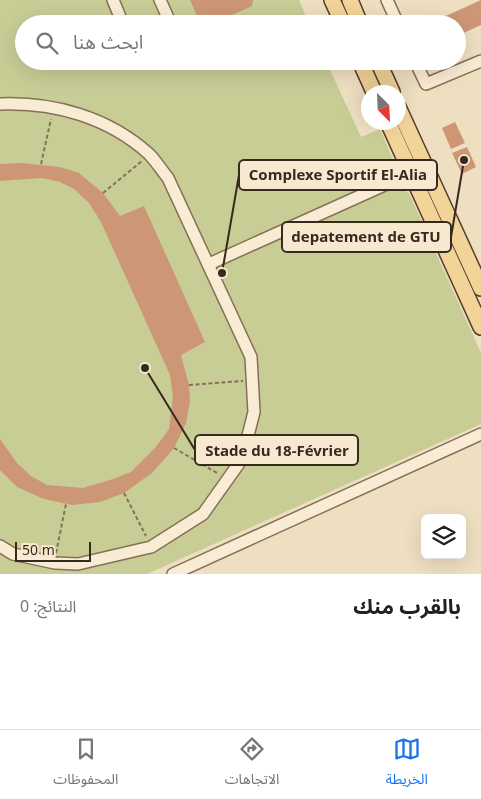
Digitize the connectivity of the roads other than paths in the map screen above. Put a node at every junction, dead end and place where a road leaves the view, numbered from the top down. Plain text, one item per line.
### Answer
1 (113, 0) edge
2 (160, 0) edge
3 (332, 0) edge
4 (350, 0) edge
5 (387, 0) edge
6 (119, 15) edge
7 (167, 15) edge
8 (339, 15) edge
9 (356, 15) edge
10 (394, 15) edge
11 (481, 60) edge
12 (466, 67) edge
13 (364, 70) edge
14 (382, 70) edge
15 (419, 70) edge
16 (458, 70) edge
17 (371, 85) edge
18 (389, 85) edge
19 (0, 104) edge
20 (406, 124) edge
21 (392, 130) edge
22 (411, 173) junction
23 (209, 264) junction
24 (481, 288) edge
25 (481, 327) edge
26 (481, 434) edge
27 (0, 546) edge
28 (173, 574) edge

1 - 6 street
2 - 7 street
3 - 8 main road
4 - 9 main road
5 - 10 street
11 - 12 street
13 - 17 main road
14 - 18 main road
15 - 16 street
19 - 23 street
20 - 24 main road
21 - 22 main road
22 - 23 street
22 - 25 main road
23 - 27 street
26 - 28 street

